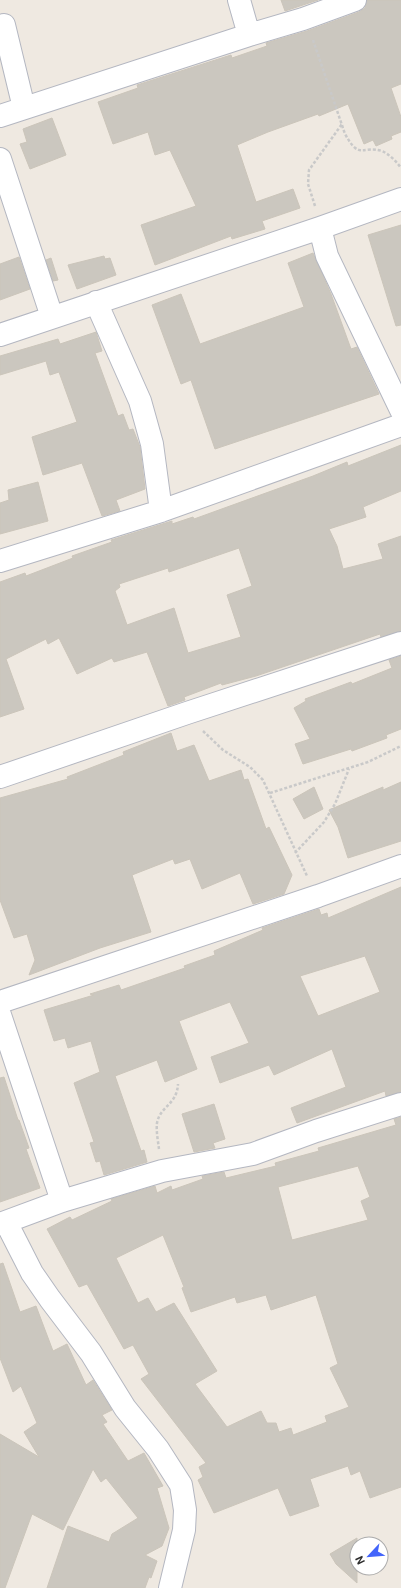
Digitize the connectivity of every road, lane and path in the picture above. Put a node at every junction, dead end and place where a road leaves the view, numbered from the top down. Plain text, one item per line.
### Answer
1 (239, 0) edge
2 (355, 0) edge
3 (303, 19) junction
4 (4, 26) dead end
5 (250, 35) junction
6 (24, 108) junction
7 (0, 116) edge
8 (342, 124) junction
9 (0, 159) edge
10 (401, 168) edge
11 (401, 199) edge
12 (320, 228) junction
13 (96, 302) junction
14 (52, 317) junction
15 (0, 335) edge
16 (401, 410) edge
17 (401, 425) edge
18 (161, 511) junction
19 (0, 561) edge
20 (401, 643) edge
21 (187, 713) junction
22 (401, 746) edge
23 (350, 768) junction
24 (0, 777) edge
25 (270, 793) junction
26 (295, 853) junction
27 (401, 866) edge
28 (318, 896) junction
29 (0, 1002) edge
30 (0, 1015) edge
31 (178, 1084) dead end
32 (401, 1104) edge
33 (162, 1171) junction
34 (62, 1201) junction
35 (3, 1223) edge
36 (170, 1588) edge

1 - 5 street
2 - 3 street
3 - 5 street
3 - 8 path
4 - 6 street
5 - 6 street
6 - 7 street
8 - 10 path
8 - 12 path
9 - 14 street
11 - 12 street
12 - 13 street
12 - 16 street
13 - 14 street
13 - 18 street
14 - 15 street
17 - 18 street
18 - 19 street
20 - 21 street
21 - 24 street
21 - 25 path
22 - 23 path
23 - 25 path
23 - 26 path
25 - 26 path
26 - 28 path
27 - 28 street
28 - 29 street
30 - 34 street
31 - 33 path
32 - 33 street
33 - 34 street
34 - 35 street
35 - 36 street

